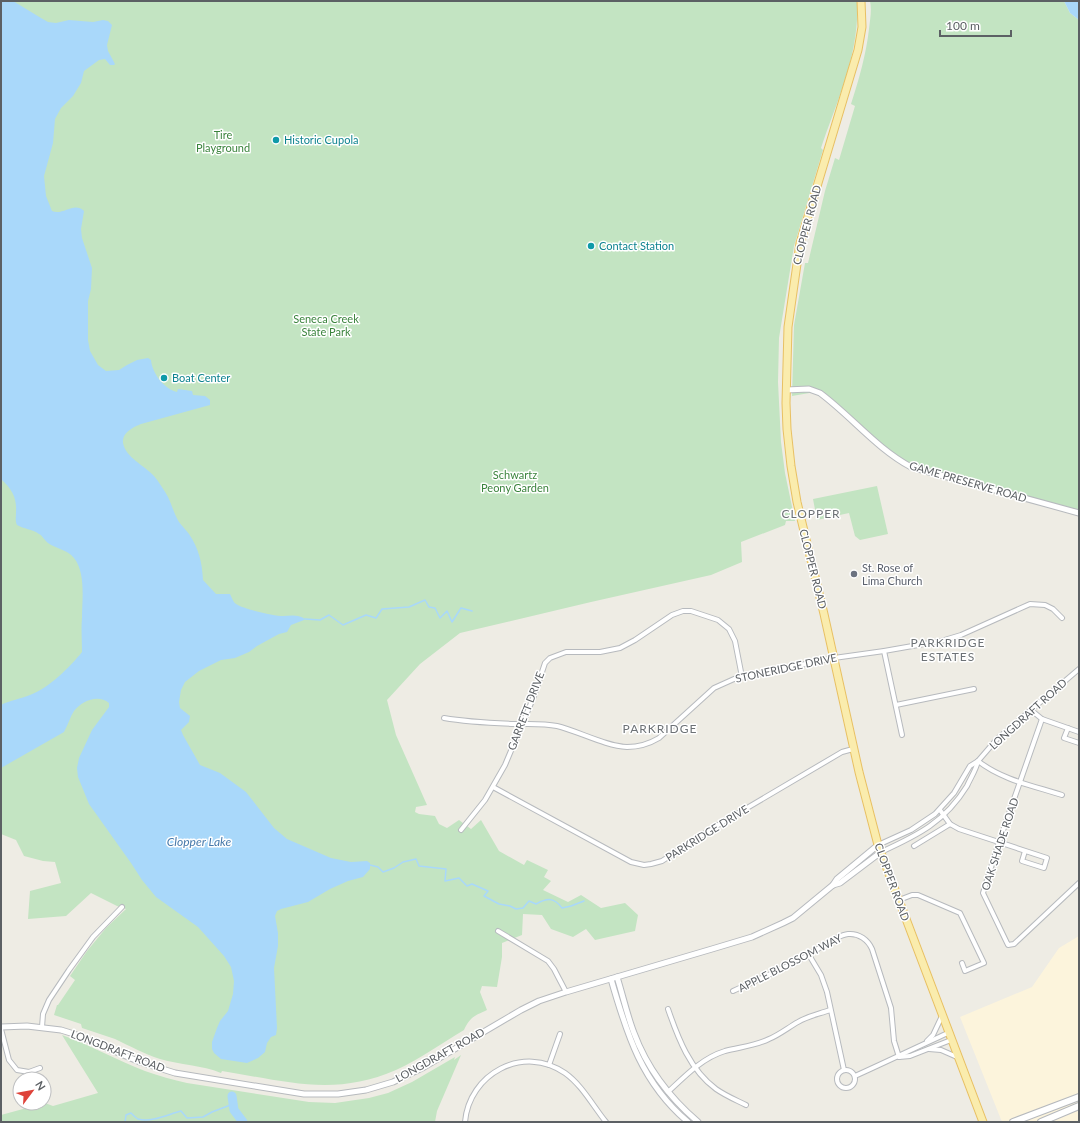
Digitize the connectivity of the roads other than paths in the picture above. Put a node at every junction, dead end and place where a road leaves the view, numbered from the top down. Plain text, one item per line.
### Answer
1 (861, 1) edge
2 (786, 390) junction
3 (1079, 513) edge
4 (1062, 618) dead end
5 (884, 651) junction
6 (834, 658) junction
7 (1079, 669) edge
8 (742, 677) junction
9 (974, 689) dead end
10 (896, 704) junction
11 (1031, 710) junction
12 (444, 718) dead end
13 (1042, 719) junction
14 (523, 724) junction
15 (1068, 728) junction
16 (1079, 732) edge
17 (902, 735) dead end
18 (1079, 742) edge
19 (853, 749) junction
20 (978, 761) junction
21 (1020, 782) junction
22 (493, 787) junction
23 (1062, 795) dead end
24 (940, 810) junction
25 (944, 815) junction
26 (950, 824) junction
27 (461, 830) dead end
28 (999, 842) junction
29 (914, 846) dead end
30 (879, 848) junction
31 (1026, 851) junction
32 (1079, 883) edge
33 (898, 900) junction
34 (122, 907) dead end
35 (498, 931) dead end
36 (809, 954) junction
37 (962, 963) dead end
38 (614, 978) junction
39 (733, 991) dead end
40 (566, 992) junction
41 (668, 1009) dead end
42 (830, 1010) junction
43 (942, 1016) junction
44 (42, 1027) junction
45 (1, 1028) edge
46 (560, 1034) dead end
47 (950, 1036) junction
48 (926, 1043) junction
49 (929, 1049) junction
50 (958, 1056) junction
51 (899, 1057) junction
52 (550, 1065) junction
53 (695, 1067) junction
54 (40, 1068) dead end
55 (844, 1070) junction
56 (854, 1076) junction
57 (668, 1092) junction
58 (1079, 1097) edge
59 (746, 1105) dead end
60 (1079, 1106) edge
61 (465, 1122) edge
62 (606, 1122) edge
63 (688, 1122) edge
64 (698, 1122) edge
65 (983, 1122) edge
66 (1013, 1122) edge
67 (1041, 1122) edge

1 - 2 main road, CLOPPER ROAD
2 - 3 street, GAME PRESERVE ROAD
2 - 6 main road, CLOPPER ROAD
4 - 5 street, STONERIDGE DRIVE
5 - 6 street, STONERIDGE DRIVE
5 - 10 street
6 - 8 street, STONERIDGE DRIVE
6 - 19 main road, CLOPPER ROAD
7 - 11 street, LONGDRAFT ROAD
8 - 14 street, STONERIDGE DRIVE
8 - 14 street, GARRETT DRIVE
9 - 10 street
10 - 17 street
11 - 13 street
11 - 20 street, LONGDRAFT ROAD
12 - 14 street, STONERIDGE DRIVE
13 - 15 street
13 - 21 street, OAK SHADE ROAD
14 - 22 street, GARRETT DRIVE
15 - 16 street
15 - 18 street
19 - 22 street, PARKRIDGE DRIVE
19 - 30 main road, CLOPPER ROAD
20 - 21 street
20 - 24 street, LONGDRAFT ROAD
20 - 25 street, LONGDRAFT ROAD
21 - 23 street
21 - 28 street, OAK SHADE ROAD
22 - 27 street, GARRETT DRIVE
24 - 25 street
24 - 30 street, LONGDRAFT ROAD
25 - 26 street
25 - 30 street, LONGDRAFT ROAD
26 - 28 street
26 - 29 street
28 - 31 street
28 - 32 street, OAK SHADE ROAD
30 - 33 main road, CLOPPER ROAD
30 - 38 street, LONGDRAFT ROAD
31 - 31 street
33 - 37 street
33 - 43 main road, CLOPPER ROAD
34 - 44 street
35 - 40 street
36 - 39 street, APPLE BLOSSOM WAY
36 - 42 street
36 - 51 street, APPLE BLOSSOM WAY
38 - 40 street, LONGDRAFT ROAD
38 - 57 street
38 - 63 street
40 - 44 street, LONGDRAFT ROAD
41 - 53 street
42 - 53 street
42 - 55 street
43 - 47 main road, CLOPPER ROAD
43 - 48 street
44 - 45 street, LONGDRAFT ROAD
45 - 54 street
46 - 52 street
47 - 48 street
47 - 49 street
47 - 50 main road, CLOPPER ROAD
48 - 51 street
49 - 50 street
49 - 51 street
50 - 65 main road, CLOPPER ROAD
51 - 56 street
52 - 61 street
52 - 62 street
53 - 57 street
53 - 59 street
55 - 56 street
55 - 56 street
57 - 64 street
58 - 66 main road
60 - 67 main road

